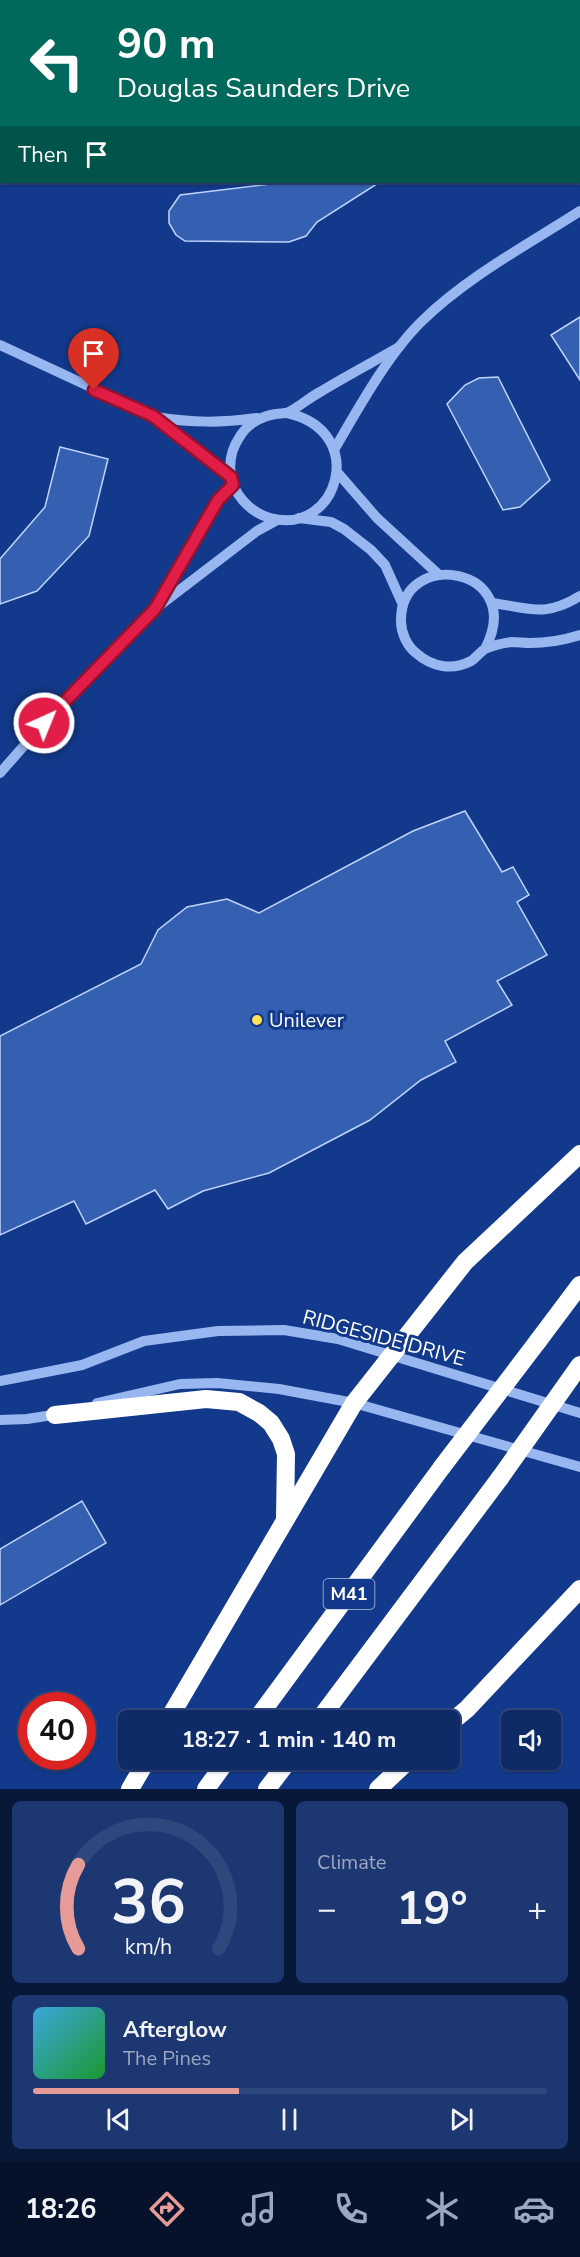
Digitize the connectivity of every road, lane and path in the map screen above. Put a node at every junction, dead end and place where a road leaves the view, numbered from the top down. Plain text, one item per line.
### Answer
1 (580, 211) edge
2 (0, 345) edge
3 (399, 347) junction
4 (286, 413) junction
5 (153, 416) junction
6 (261, 418) junction
7 (334, 450) junction
8 (337, 472) junction
9 (232, 481) junction
10 (299, 518) junction
11 (278, 520) junction
12 (438, 574) junction
13 (580, 596) edge
14 (492, 603) junction
15 (404, 605) junction
16 (155, 609) junction
17 (580, 635) edge
18 (485, 649) junction
19 (0, 773) edge
20 (580, 1154) edge
21 (580, 1285) edge
22 (390, 1355) junction
23 (580, 1365) edge
24 (0, 1381) edge
25 (354, 1403) junction
26 (580, 1413) edge
27 (55, 1415) junction
28 (0, 1420) edge
29 (580, 1467) edge
30 (285, 1521) junction
31 (579, 1590) edge
32 (174, 1710) edge
33 (263, 1710) edge
34 (326, 1710) edge
35 (460, 1715) edge
36 (141, 1770) edge
37 (220, 1770) edge
38 (281, 1770) edge
39 (398, 1770) edge
40 (130, 1789) edge
41 (206, 1789) edge
42 (267, 1789) edge
43 (378, 1789) edge

1 - 3 street
2 - 5 street
3 - 4 street
3 - 7 street
4 - 6 street
4 - 7 street
5 - 6 street
5 - 9 street
6 - 9 street
7 - 8 street
8 - 10 street
8 - 12 street
9 - 11 street
9 - 16 street
10 - 11 street
10 - 15 street
11 - 16 street
12 - 14 street
12 - 15 street
13 - 14 street
14 - 18 street
15 - 18 street
16 - 19 street
17 - 18 street
20 - 22 highway
21 - 33 highway, M41, bridge
22 - 24 street, RIDGESIDE DRIVE
22 - 25 highway
22 - 26 street, RIDGESIDE DRIVE
23 - 34 highway, M41, bridge
25 - 27 street
25 - 29 street
25 - 30 highway
27 - 28 street
27 - 30 highway
30 - 32 highway
31 - 35 highway
36 - 40 highway
37 - 41 highway
38 - 42 highway
39 - 43 highway

